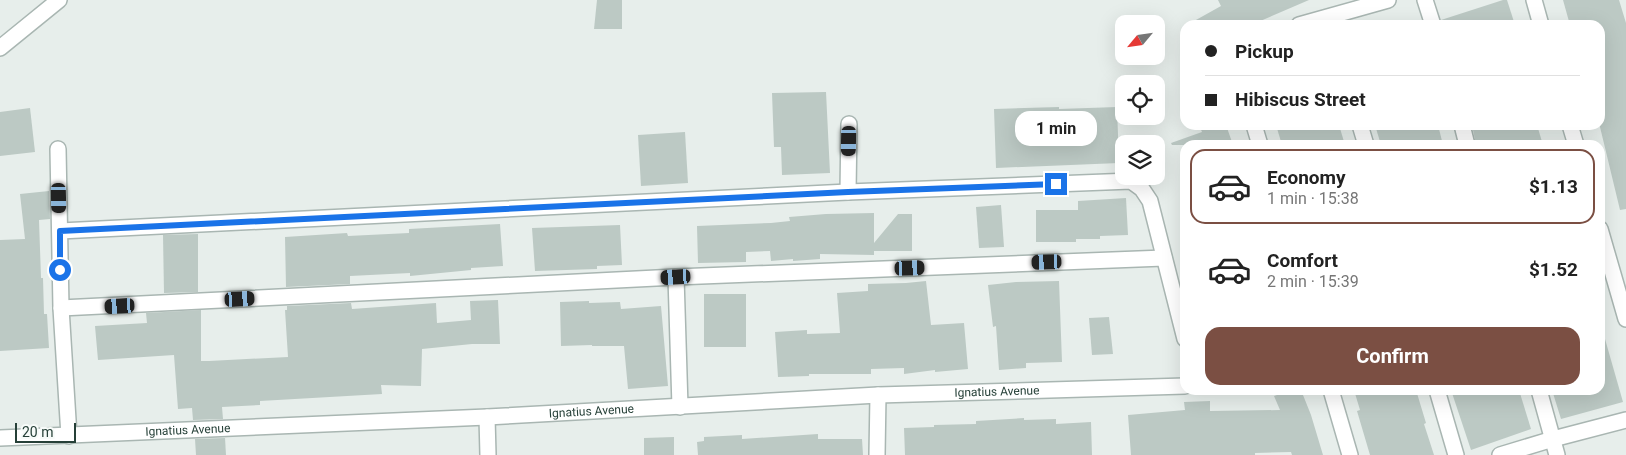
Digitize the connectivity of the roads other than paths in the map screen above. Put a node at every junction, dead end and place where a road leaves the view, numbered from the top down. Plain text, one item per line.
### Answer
1 (59, 0) edge
2 (1388, 0) edge
3 (1425, 0) edge
4 (1534, 0) edge
5 (1333, 20) edge
6 (1431, 20) edge
7 (1540, 20) edge
8 (0, 48) edge
9 (849, 124) dead end
10 (58, 149) dead end
11 (848, 192) junction
12 (60, 231) junction
13 (1605, 246) edge
14 (1164, 258) junction
15 (676, 277) junction
16 (61, 308) junction
17 (1626, 319) edge
18 (1180, 320) edge
19 (1180, 386) edge
20 (878, 395) junction
21 (1332, 395) edge
22 (1438, 395) edge
23 (1540, 395) edge
24 (680, 407) junction
25 (487, 417) junction
26 (1626, 420) edge
27 (69, 436) junction
28 (0, 438) edge
29 (1553, 439) junction
30 (488, 455) edge
31 (876, 455) edge
32 (1350, 455) edge
33 (1456, 455) edge
34 (1500, 455) edge
35 (1558, 455) edge

1 - 8 street
2 - 5 street
3 - 6 street
4 - 7 street
9 - 11 street
10 - 12 street
11 - 12 street
11 - 14 street
12 - 16 street
13 - 17 street
14 - 15 street
14 - 18 street
15 - 16 street
15 - 24 street
16 - 27 street
19 - 20 street, Ignatius Avenue
20 - 24 street, Ignatius Avenue
20 - 31 street
21 - 32 street
22 - 33 street
23 - 29 street
24 - 25 street, Ignatius Avenue
25 - 27 street, Ignatius Avenue
25 - 30 street
26 - 29 street
27 - 28 street, Ignatius Avenue
29 - 34 street
29 - 35 street

